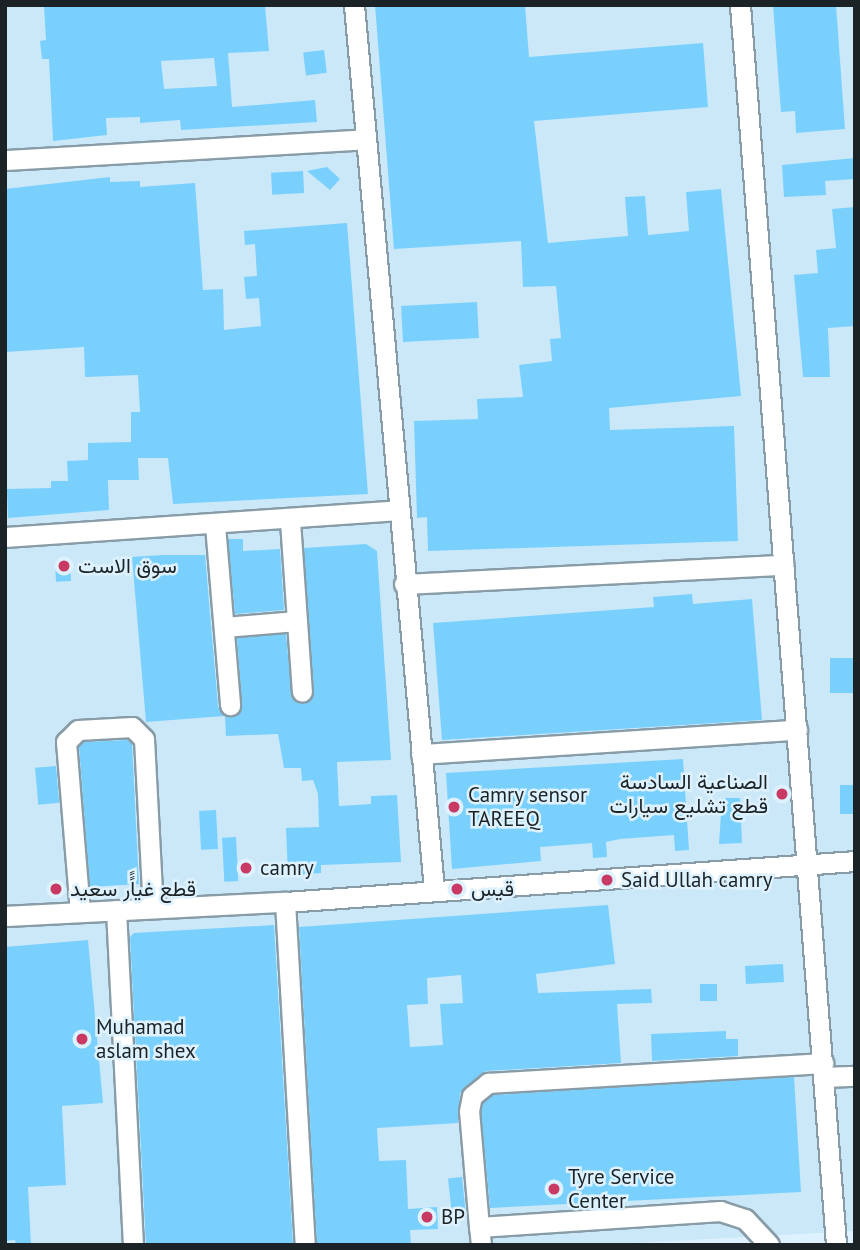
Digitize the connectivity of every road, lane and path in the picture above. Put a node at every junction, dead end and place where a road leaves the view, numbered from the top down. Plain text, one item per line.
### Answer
1 (354, 5) edge
2 (740, 5) edge
3 (365, 139) junction
4 (5, 160) edge
5 (397, 510) junction
6 (290, 521) junction
7 (215, 525) junction
8 (5, 537) edge
9 (784, 565) junction
10 (404, 584) junction
11 (297, 621) junction
12 (224, 627) junction
13 (302, 692) dead end
14 (230, 705) dead end
15 (797, 730) junction
16 (421, 754) junction
17 (855, 861) edge
18 (807, 863) junction
19 (434, 890) junction
20 (285, 902) junction
21 (153, 908) junction
22 (116, 910) junction
23 (80, 912) junction
24 (5, 916) edge
25 (823, 1070) junction
26 (855, 1076) edge
27 (480, 1236) edge
28 (133, 1245) edge
29 (305, 1245) edge
30 (769, 1245) edge
31 (836, 1245) edge

1 - 3 street
2 - 9 street
3 - 4 street
3 - 5 street
5 - 6 street
5 - 10 street
6 - 7 street
6 - 11 street
7 - 8 street
7 - 12 street
9 - 10 street
9 - 15 street
10 - 16 street
11 - 12 street
11 - 13 street
12 - 14 street
15 - 16 street
15 - 18 street
16 - 19 street
17 - 18 street
18 - 19 street
18 - 25 street
19 - 20 street
20 - 21 street
20 - 29 street
21 - 22 street
21 - 23 street
22 - 23 street
22 - 28 street
23 - 24 street
25 - 26 street
25 - 27 street
25 - 31 street
27 - 30 street

